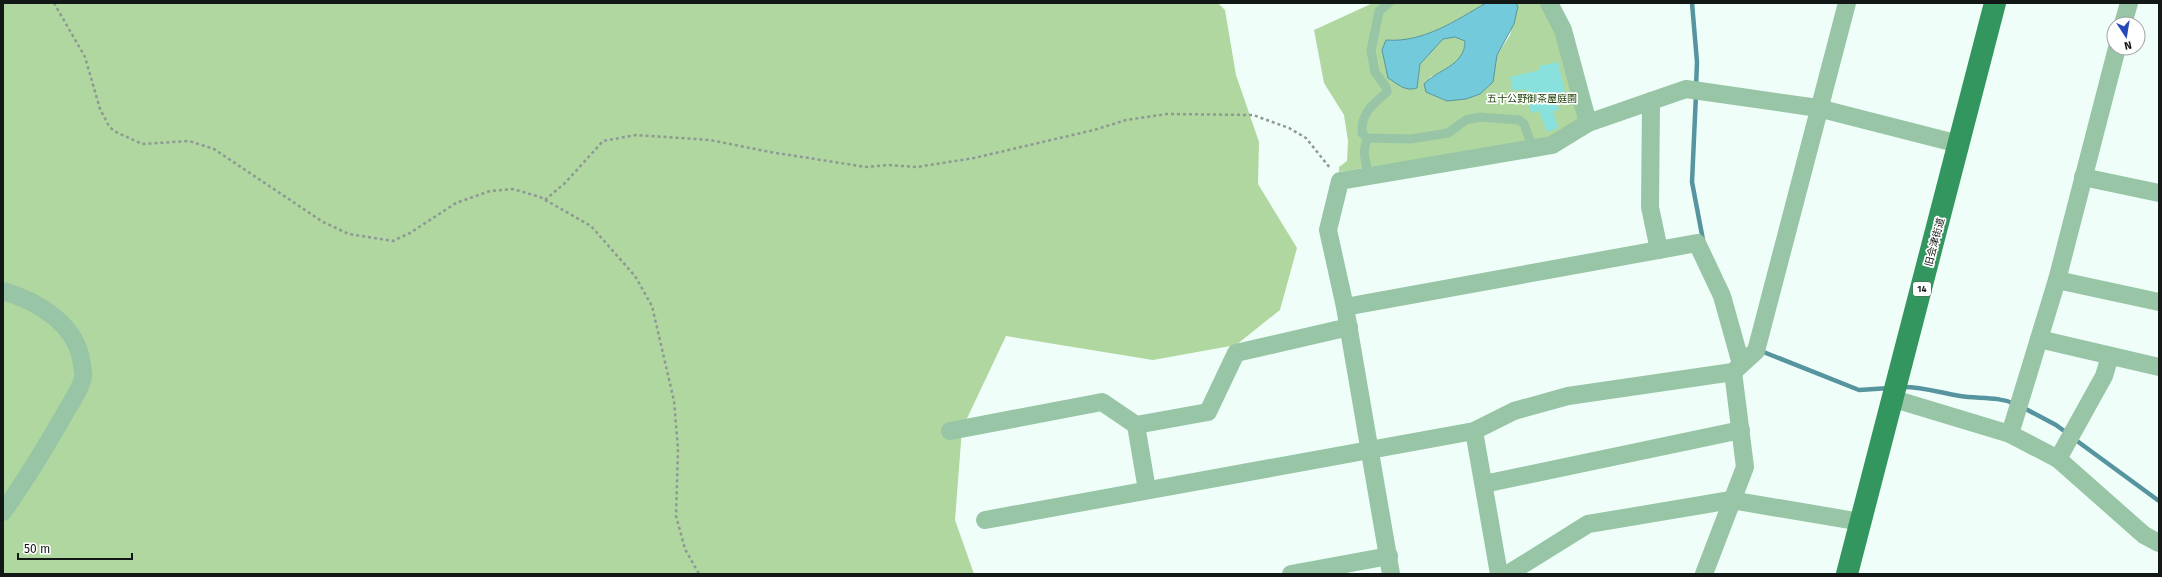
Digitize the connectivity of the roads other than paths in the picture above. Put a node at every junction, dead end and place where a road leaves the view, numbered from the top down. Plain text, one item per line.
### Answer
1 (1389, 3) edge
2 (1549, 3) edge
3 (1847, 3) edge
4 (1995, 3) edge
5 (2129, 3) edge
6 (2125, 16) edge
7 (2115, 56) edge
8 (1651, 101) junction
9 (1818, 108) junction
10 (1588, 123) junction
11 (1367, 138) junction
12 (1960, 144) junction
13 (1533, 148) junction
14 (1368, 176) junction
15 (2083, 177) junction
16 (2159, 193) edge
17 (1659, 250) junction
18 (2057, 280) junction
19 (3, 291) edge
20 (2159, 302) edge
21 (1345, 307) junction
22 (1348, 327) junction
23 (2039, 339) junction
24 (2110, 356) junction
25 (2159, 367) edge
26 (1737, 368) junction
27 (1894, 399) junction
28 (1136, 425) junction
29 (1741, 430) junction
30 (950, 431) dead end
31 (1474, 432) junction
32 (2010, 434) junction
33 (1371, 450) junction
34 (2058, 459) junction
35 (1484, 484) junction
36 (1148, 490) junction
37 (1731, 500) junction
38 (3, 512) edge
39 (985, 520) dead end
40 (1861, 522) junction
41 (2159, 543) edge
42 (1389, 556) junction
43 (1291, 574) edge
44 (1391, 574) edge
45 (1499, 574) edge
46 (1508, 574) edge
47 (1704, 574) edge
48 (1847, 574) edge

1 - 11 lane
2 - 10 street
3 - 9 street
4 - 12 main road, 旧会津街道 / 14
5 - 6 street
7 - 15 street
8 - 9 street
8 - 10 street
8 - 17 street
9 - 12 street
9 - 26 street
10 - 13 street
11 - 13 lane
11 - 14 lane
12 - 27 main road, 旧会津街道 / 14
13 - 14 street
14 - 21 street
15 - 16 street
15 - 18 street
17 - 21 street
17 - 26 street
18 - 20 street
18 - 23 street
19 - 38 street
21 - 22 street
22 - 28 street
22 - 33 street
23 - 24 street
23 - 32 street
24 - 25 street
24 - 34 street
26 - 29 street
26 - 31 street
27 - 32 street
27 - 40 main road, 旧会津街道 / 14
28 - 30 street
28 - 36 street
29 - 35 street
29 - 37 street
31 - 33 street
31 - 35 street
32 - 34 street
33 - 36 street
33 - 42 street
34 - 41 street
35 - 45 street
36 - 39 street
37 - 40 street
37 - 46 street
37 - 47 street
40 - 48 main road, 旧会津街道 / 14
42 - 43 street
42 - 44 street

